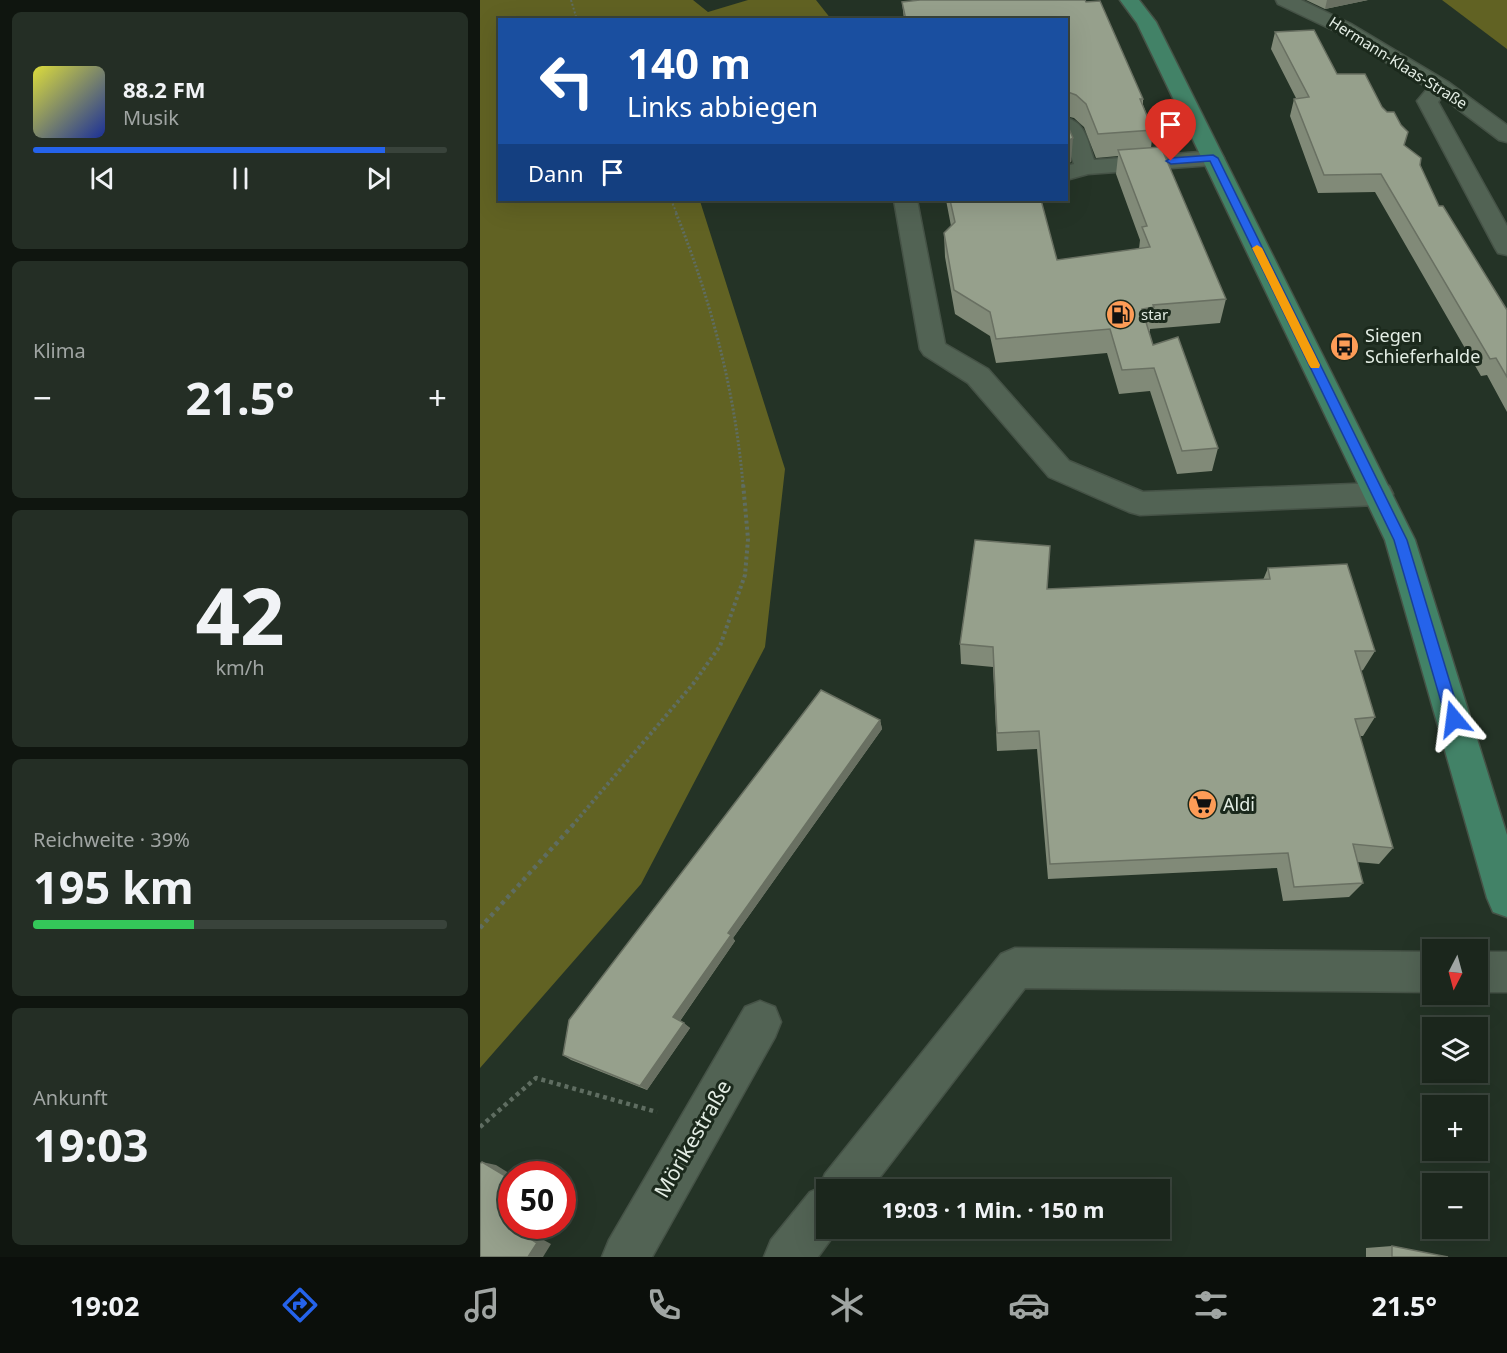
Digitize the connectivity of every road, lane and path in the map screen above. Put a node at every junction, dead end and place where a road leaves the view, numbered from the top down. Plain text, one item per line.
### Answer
1 (572, 0) edge
2 (1129, 0) edge
3 (1285, 0) edge
4 (576, 18) edge
5 (1441, 86) junction
6 (1068, 125) edge
7 (1507, 135) edge
8 (1213, 158) junction
9 (1076, 170) edge
10 (671, 201) edge
11 (905, 201) edge
12 (1507, 248) edge
13 (1378, 494) junction
14 (1507, 898) edge
15 (480, 928) edge
16 (1422, 972) edge
17 (1488, 972) edge
18 (1507, 972) edge
19 (760, 1022) dead end
20 (701, 1125) junction
21 (480, 1127) edge
22 (850, 1179) edge
23 (816, 1221) edge
24 (626, 1257) edge
25 (788, 1257) edge

1 - 4 path
2 - 8 main road
3 - 5 street, Hermann-Klaas-Straße
5 - 7 street, Hermann-Klaas-Straße
5 - 12 street
6 - 9 street
8 - 9 street
8 - 13 main road
10 - 15 path
11 - 13 street
13 - 14 main road
16 - 22 street
17 - 18 street
19 - 20 street, Mörikestraße
20 - 21 path
20 - 24 street, Mörikestraße
23 - 25 street

